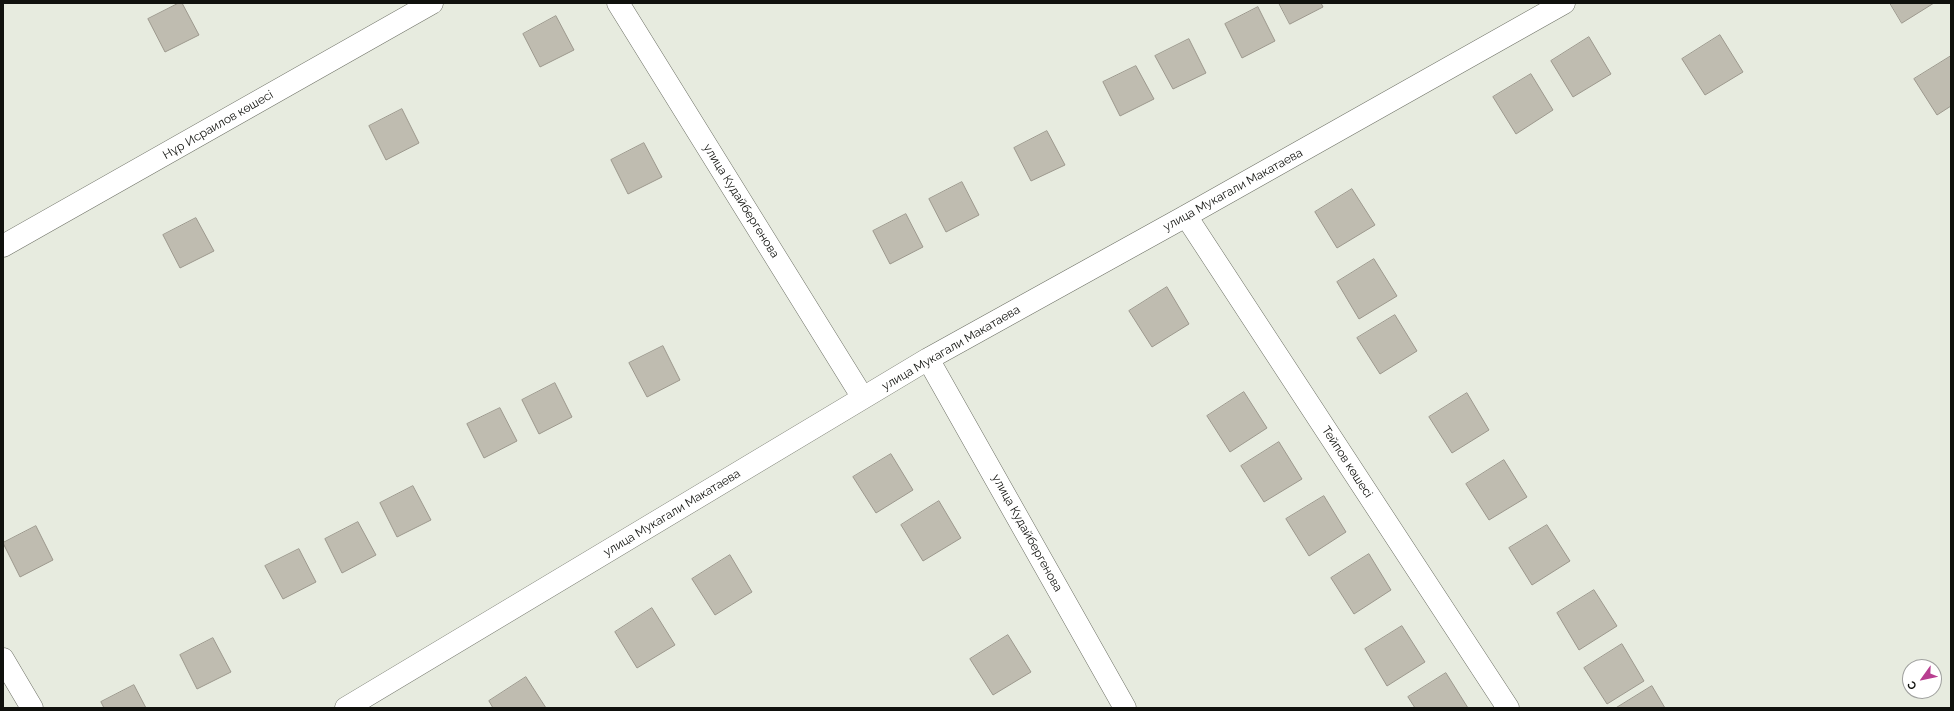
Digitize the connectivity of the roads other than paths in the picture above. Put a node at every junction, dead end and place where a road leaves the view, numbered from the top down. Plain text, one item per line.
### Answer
1 (432, 3) edge
2 (618, 3) edge
3 (1564, 3) edge
4 (1186, 216) junction
5 (3, 246) edge
6 (928, 359) junction
7 (863, 398) junction
8 (3, 659) edge
9 (32, 708) edge
10 (346, 708) edge
11 (1126, 708) edge
12 (1508, 708) edge

1 - 5 street, Нұр Исраилов көшесі
2 - 7 street, улица Кудайбергенова
3 - 4 street, улица Мукагали Макатаева
4 - 6 street, улица Мукагали Макатаева
4 - 12 street, Тейпов көшесі
6 - 7 street, улица Мукагали Макатаева
6 - 11 street, улица Кудайбергенова
7 - 10 street, улица Мукагали Макатаева
8 - 9 street

